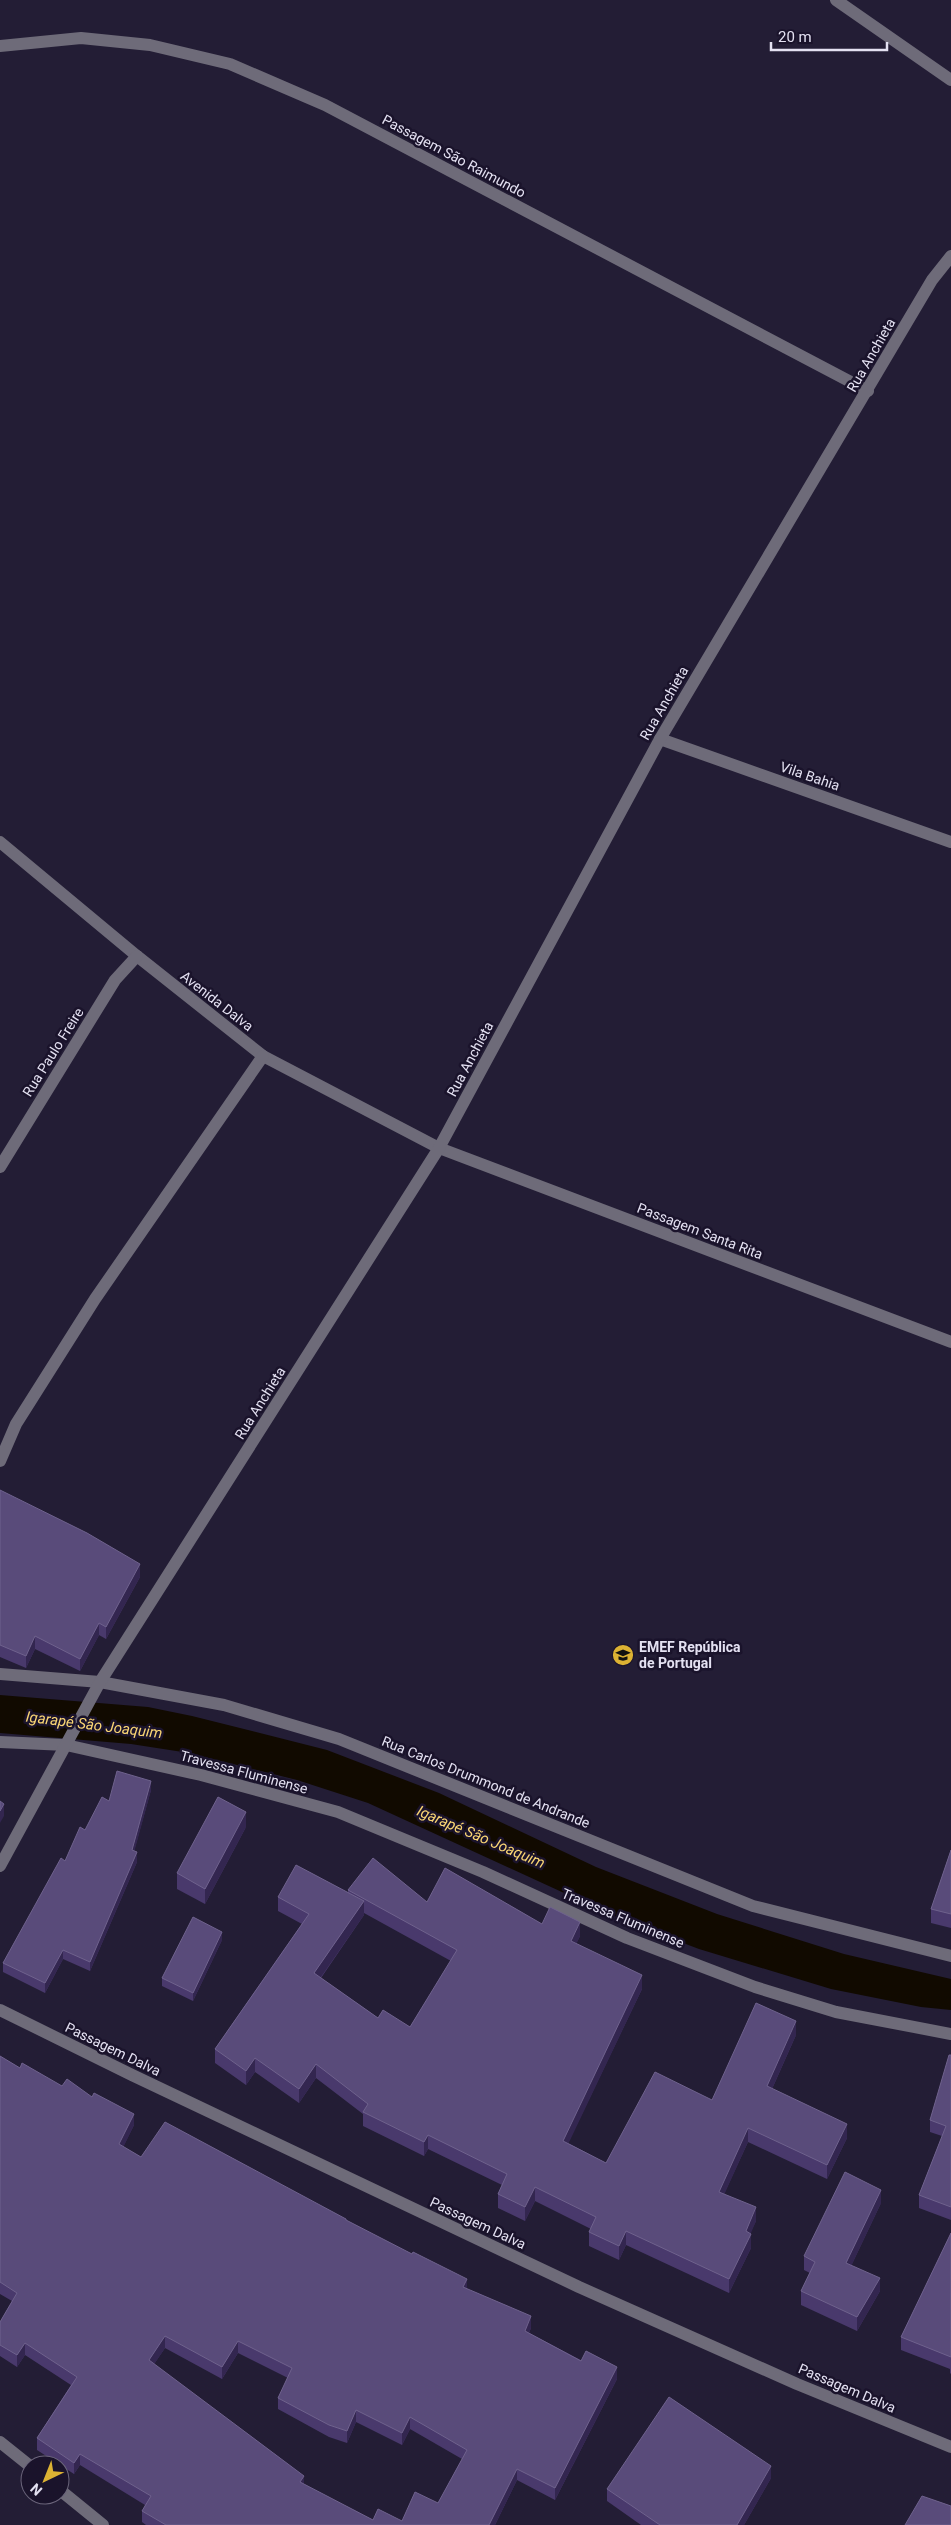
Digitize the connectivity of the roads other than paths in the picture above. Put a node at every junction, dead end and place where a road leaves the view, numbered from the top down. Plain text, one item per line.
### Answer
1 (836, 0) edge
2 (0, 46) edge
3 (951, 80) edge
4 (951, 256) edge
5 (868, 391) junction
6 (660, 740) junction
7 (0, 842) edge
8 (951, 842) edge
9 (137, 956) junction
10 (263, 1056) junction
11 (439, 1148) junction
12 (0, 1167) edge
13 (951, 1342) edge
14 (0, 1461) edge
15 (0, 1674) edge
16 (98, 1687) junction
17 (0, 1742) edge
18 (67, 1742) junction
19 (0, 1866) edge
20 (951, 1956) edge
21 (0, 2010) edge
22 (951, 2034) edge
23 (0, 2442) edge
24 (951, 2447) edge
25 (20, 2458) edge
26 (70, 2498) edge
27 (103, 2525) edge

1 - 3 street
2 - 5 street, Passagem São Raimundo
4 - 5 street, Rua Anchieta
5 - 6 street, Rua Anchieta
6 - 8 street, Vila Bahia
6 - 11 street, Rua Anchieta
7 - 9 street, Avenida Dalva
9 - 10 street, Avenida Dalva
9 - 12 street, Rua Paulo Freire
10 - 11 street, Avenida Dalva
10 - 14 street
11 - 13 street, Passagem Santa Rita
11 - 16 street, Rua Anchieta
15 - 16 street, Rua Carlos Drummond de Andrande
16 - 18 street, Rua Anchieta
16 - 20 street, Rua Carlos Drummond de Andrande
17 - 18 street, Travessa Fluminense
18 - 19 street, Rua Anchieta
18 - 22 street, Travessa Fluminense
21 - 24 street, Passagem Dalva
23 - 25 street
26 - 27 street

